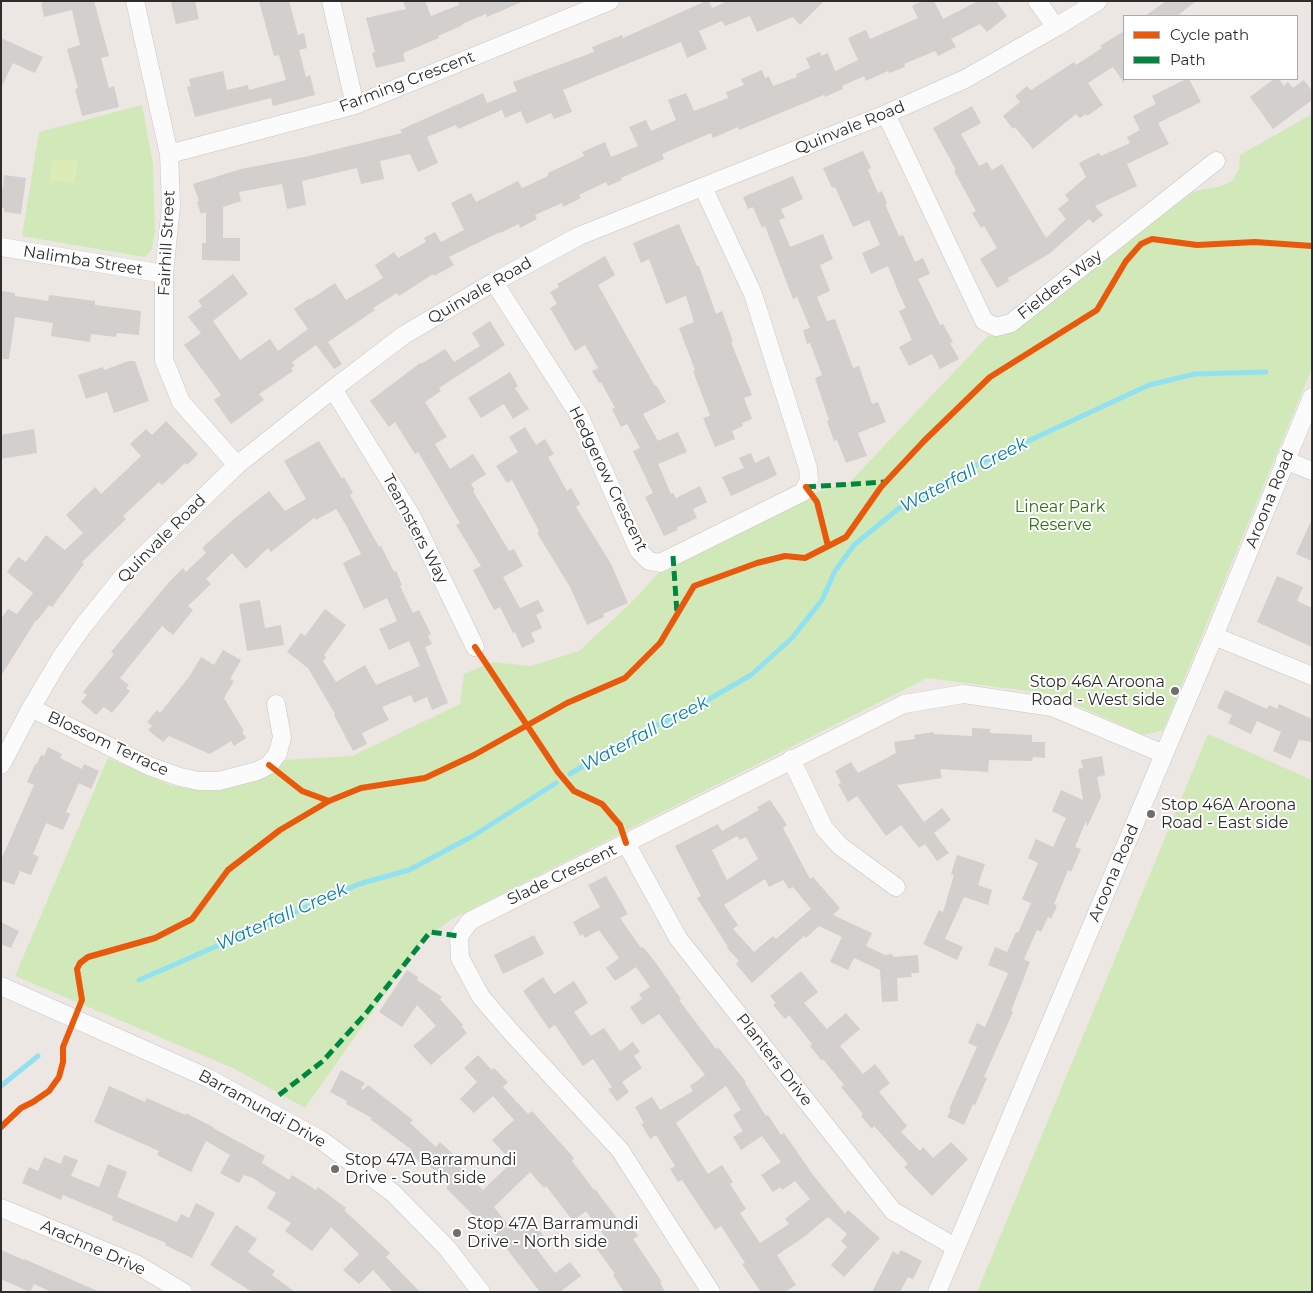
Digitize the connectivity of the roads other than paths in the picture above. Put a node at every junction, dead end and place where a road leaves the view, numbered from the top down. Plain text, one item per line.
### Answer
1 (134, 1) edge
2 (332, 1) edge
3 (610, 1) edge
4 (1037, 1) edge
5 (1098, 1) edge
6 (1056, 27) junction
7 (355, 105) junction
8 (886, 114) junction
9 (170, 154) junction
10 (1216, 161) dead end
11 (703, 187) junction
12 (1, 247) edge
13 (164, 274) junction
14 (494, 282) junction
15 (333, 389) junction
16 (1312, 397) edge
17 (1286, 460) junction
18 (237, 465) junction
19 (1312, 471) edge
20 (1214, 636) junction
21 (475, 647) dead end
22 (1312, 676) edge
23 (276, 704) dead end
24 (30, 708) junction
25 (1164, 754) junction
26 (791, 759) junction
27 (1, 765) edge
28 (626, 843) junction
29 (896, 887) dead end
30 (1, 986) edge
31 (1, 1208) edge
32 (955, 1248) junction
33 (183, 1292) edge
34 (481, 1292) edge
35 (711, 1292) edge
36 (937, 1292) edge

1 - 9 street, Fairhill Street
2 - 7 street
3 - 7 street, Farming Crescent
4 - 6 street
5 - 6 street, Quinvale Road
6 - 8 street, Quinvale Road
7 - 9 street, Farming Crescent
8 - 10 street, Fielders Way
8 - 11 street, Quinvale Road
9 - 13 street, Fairhill Street
11 - 14 street, Quinvale Road
11 - 14 street, Hedgerow Crescent
12 - 13 street, Nalimba Street
13 - 18 street, Fairhill Street
14 - 15 street, Quinvale Road
15 - 18 street, Quinvale Road
15 - 21 street, Teamsters Way
16 - 17 street, Aroona Road
17 - 19 street
17 - 20 street, Aroona Road
18 - 24 street, Quinvale Road
20 - 22 street
20 - 25 street, Aroona Road
23 - 24 street, Blossom Terrace
24 - 27 street, Quinvale Road
25 - 26 street, Slade Crescent
25 - 32 street, Aroona Road
26 - 28 street, Slade Crescent
26 - 29 street
28 - 32 street, Planters Drive
28 - 35 street, Slade Crescent
30 - 34 street, Barramundi Drive
31 - 33 street, Arachne Drive
32 - 36 street, Aroona Road

